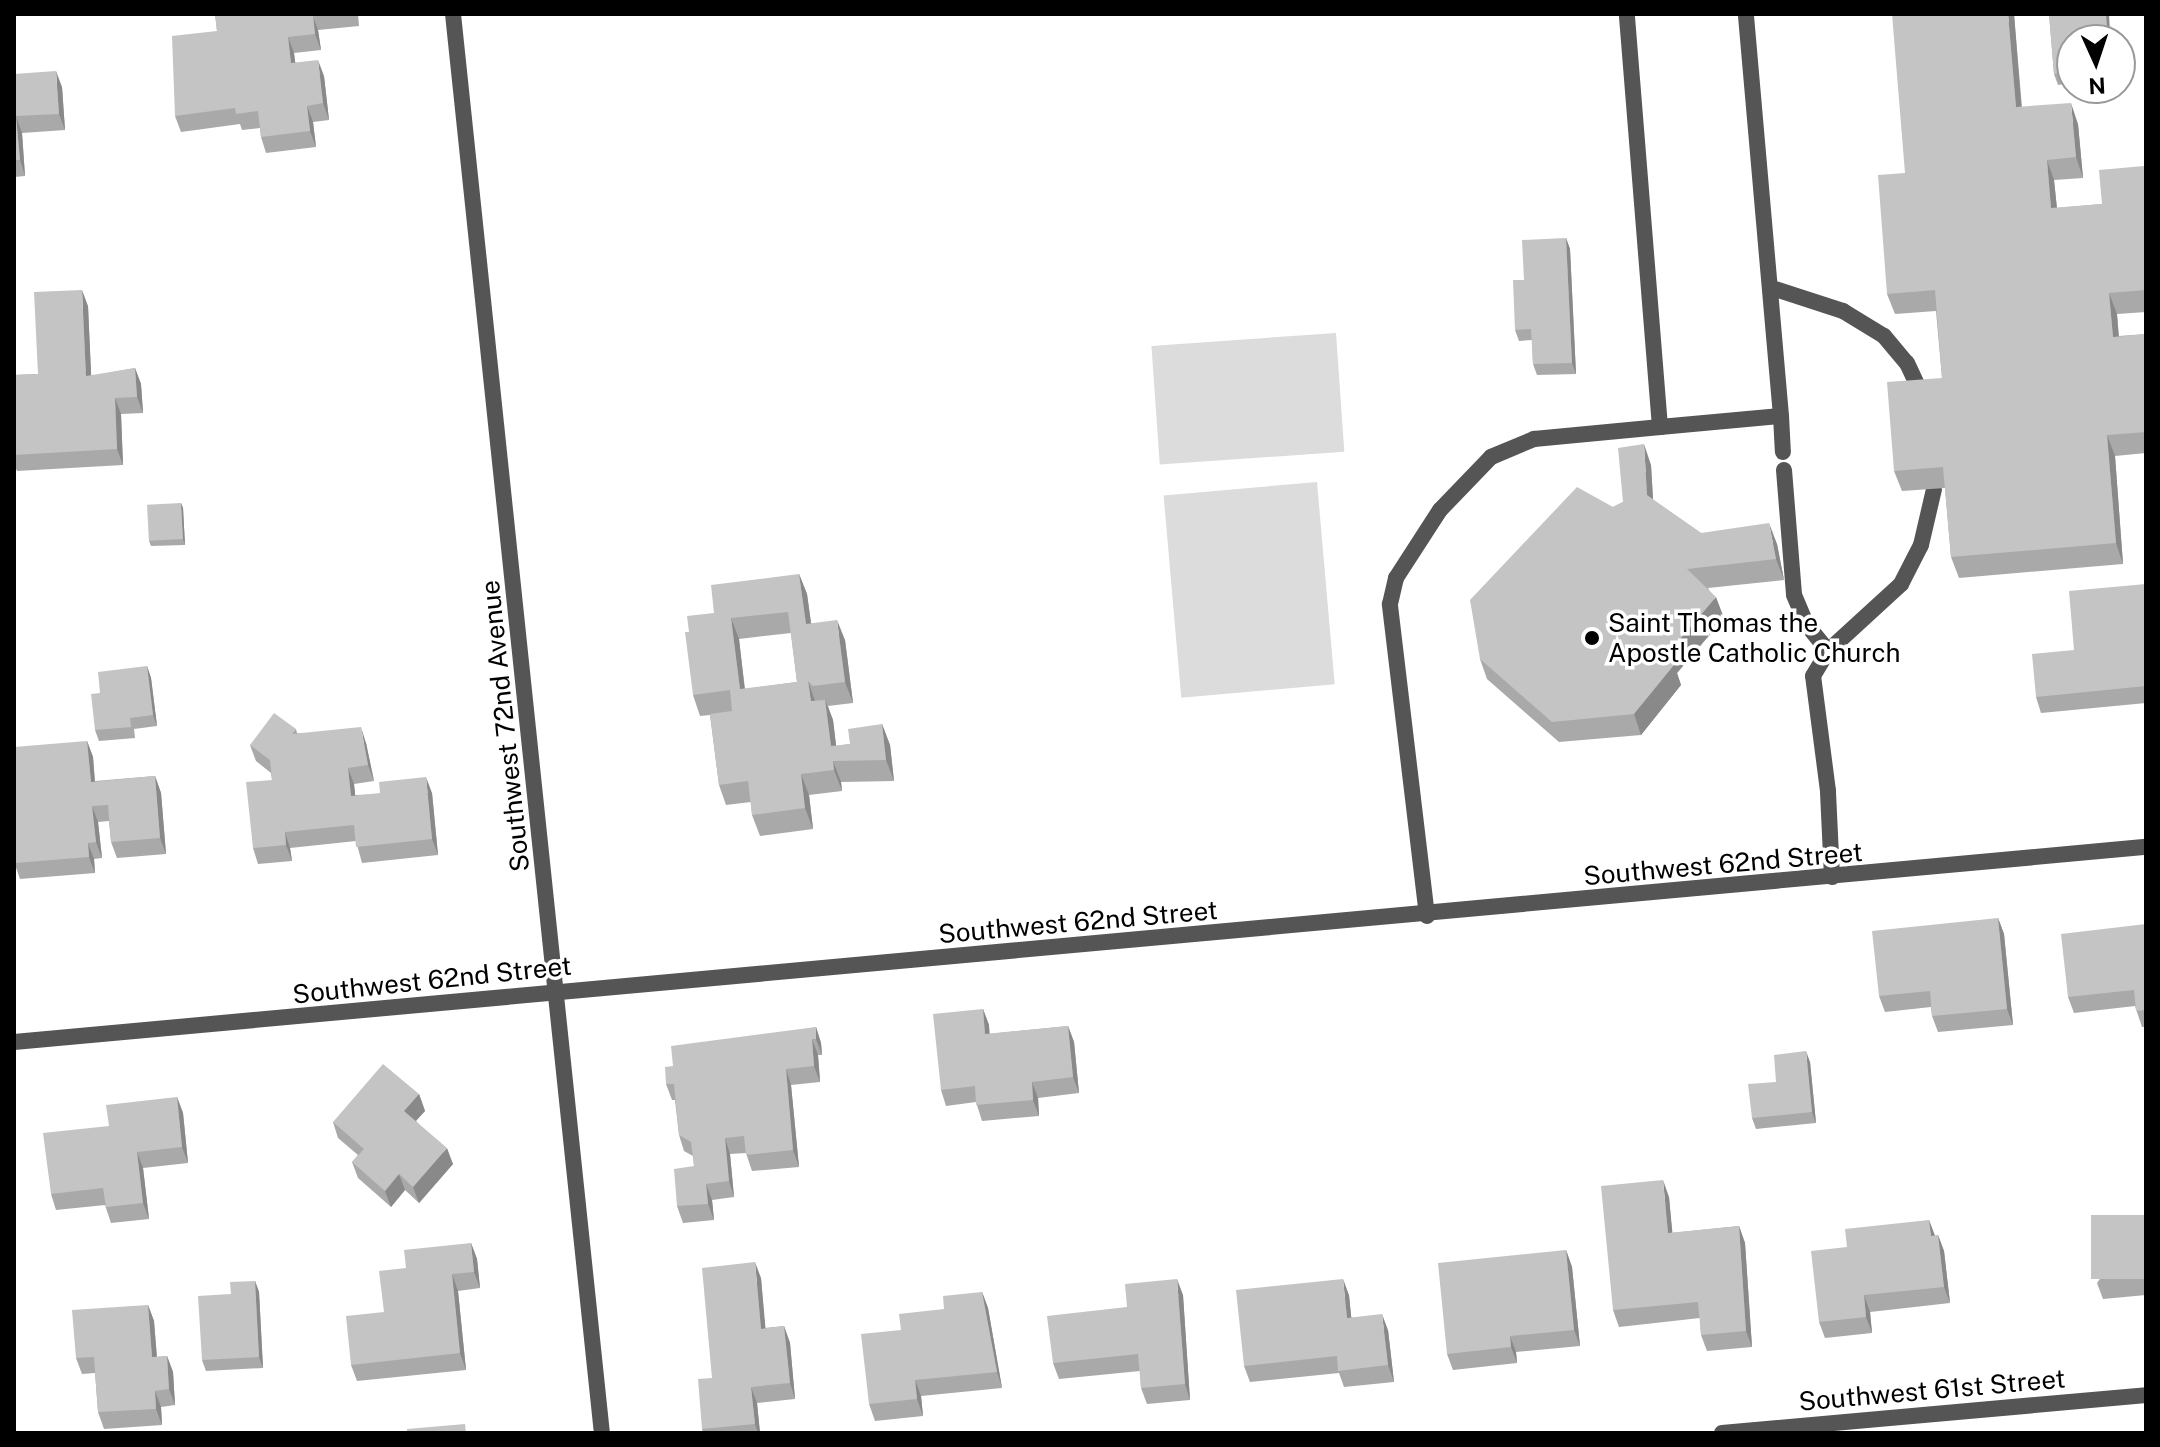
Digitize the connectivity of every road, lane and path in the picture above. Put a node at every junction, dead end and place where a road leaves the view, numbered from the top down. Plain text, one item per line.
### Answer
1 (453, 14) edge
2 (1627, 14) edge
3 (1746, 14) edge
4 (1772, 288) junction
5 (1924, 401) edge
6 (1781, 416) junction
7 (1660, 427) junction
8 (1783, 452) dead end
9 (1784, 470) dead end
10 (1934, 489) edge
11 (1828, 651) junction
12 (2146, 847) edge
13 (1832, 877) junction
14 (1427, 916) junction
15 (557, 992) junction
16 (14, 1042) edge
17 (2146, 1395) edge
18 (602, 1433) edge
19 (1722, 1433) edge

1 - 15 street, Southwest 72nd Avenue
2 - 7 street
3 - 4 street
4 - 5 street
4 - 6 street
6 - 7 street
6 - 8 street
7 - 14 street
9 - 11 street
10 - 11 street
11 - 13 street
12 - 13 street, Southwest 62nd Street
13 - 14 street, Southwest 62nd Street
14 - 15 street, Southwest 62nd Street
15 - 16 street, Southwest 62nd Street
15 - 18 street, Southwest 72nd Avenue
17 - 19 street, Southwest 61st Street

